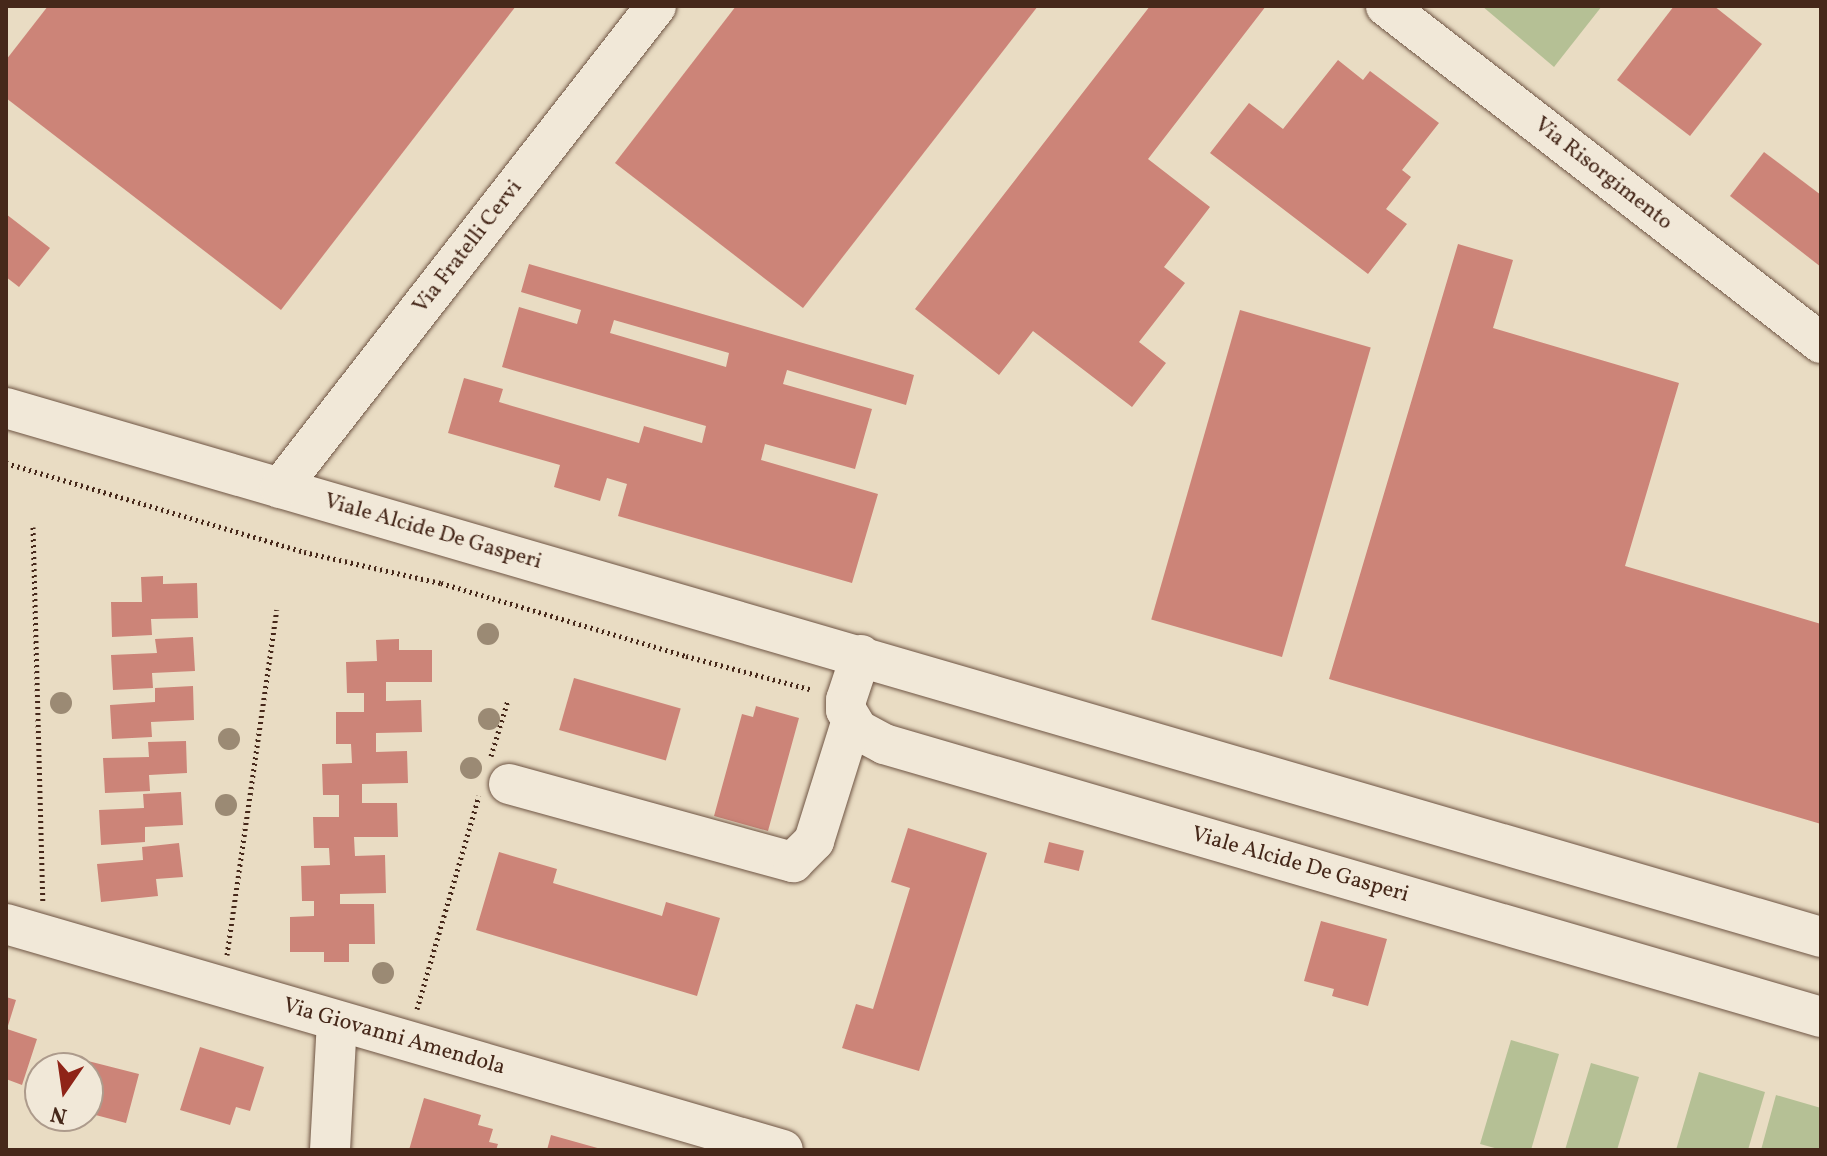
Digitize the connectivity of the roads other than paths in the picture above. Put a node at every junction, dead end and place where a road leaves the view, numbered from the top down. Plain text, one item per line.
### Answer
1 (656, 6) edge
2 (1386, 6) edge
3 (1821, 343) edge
4 (6, 408) edge
5 (280, 488) junction
6 (861, 655) junction
7 (851, 723) junction
8 (493, 778) road end
9 (6, 924) edge
10 (1821, 937) edge
11 (1821, 1017) edge
12 (337, 1021) junction
13 (330, 1150) edge
14 (783, 1150) edge

1 - 5 street, Via Fratelli Cervi
2 - 3 street, Via Risorgimento
4 - 5 street, Viale Alcide De Gasperi
5 - 6 street, Viale Alcide De Gasperi
6 - 7 street
6 - 10 street, Viale Alcide De Gasperi
7 - 8 street
7 - 11 street, Viale Alcide De Gasperi
9 - 12 street, Via Giovanni Amendola
12 - 13 street
12 - 14 street, Via Giovanni Amendola

